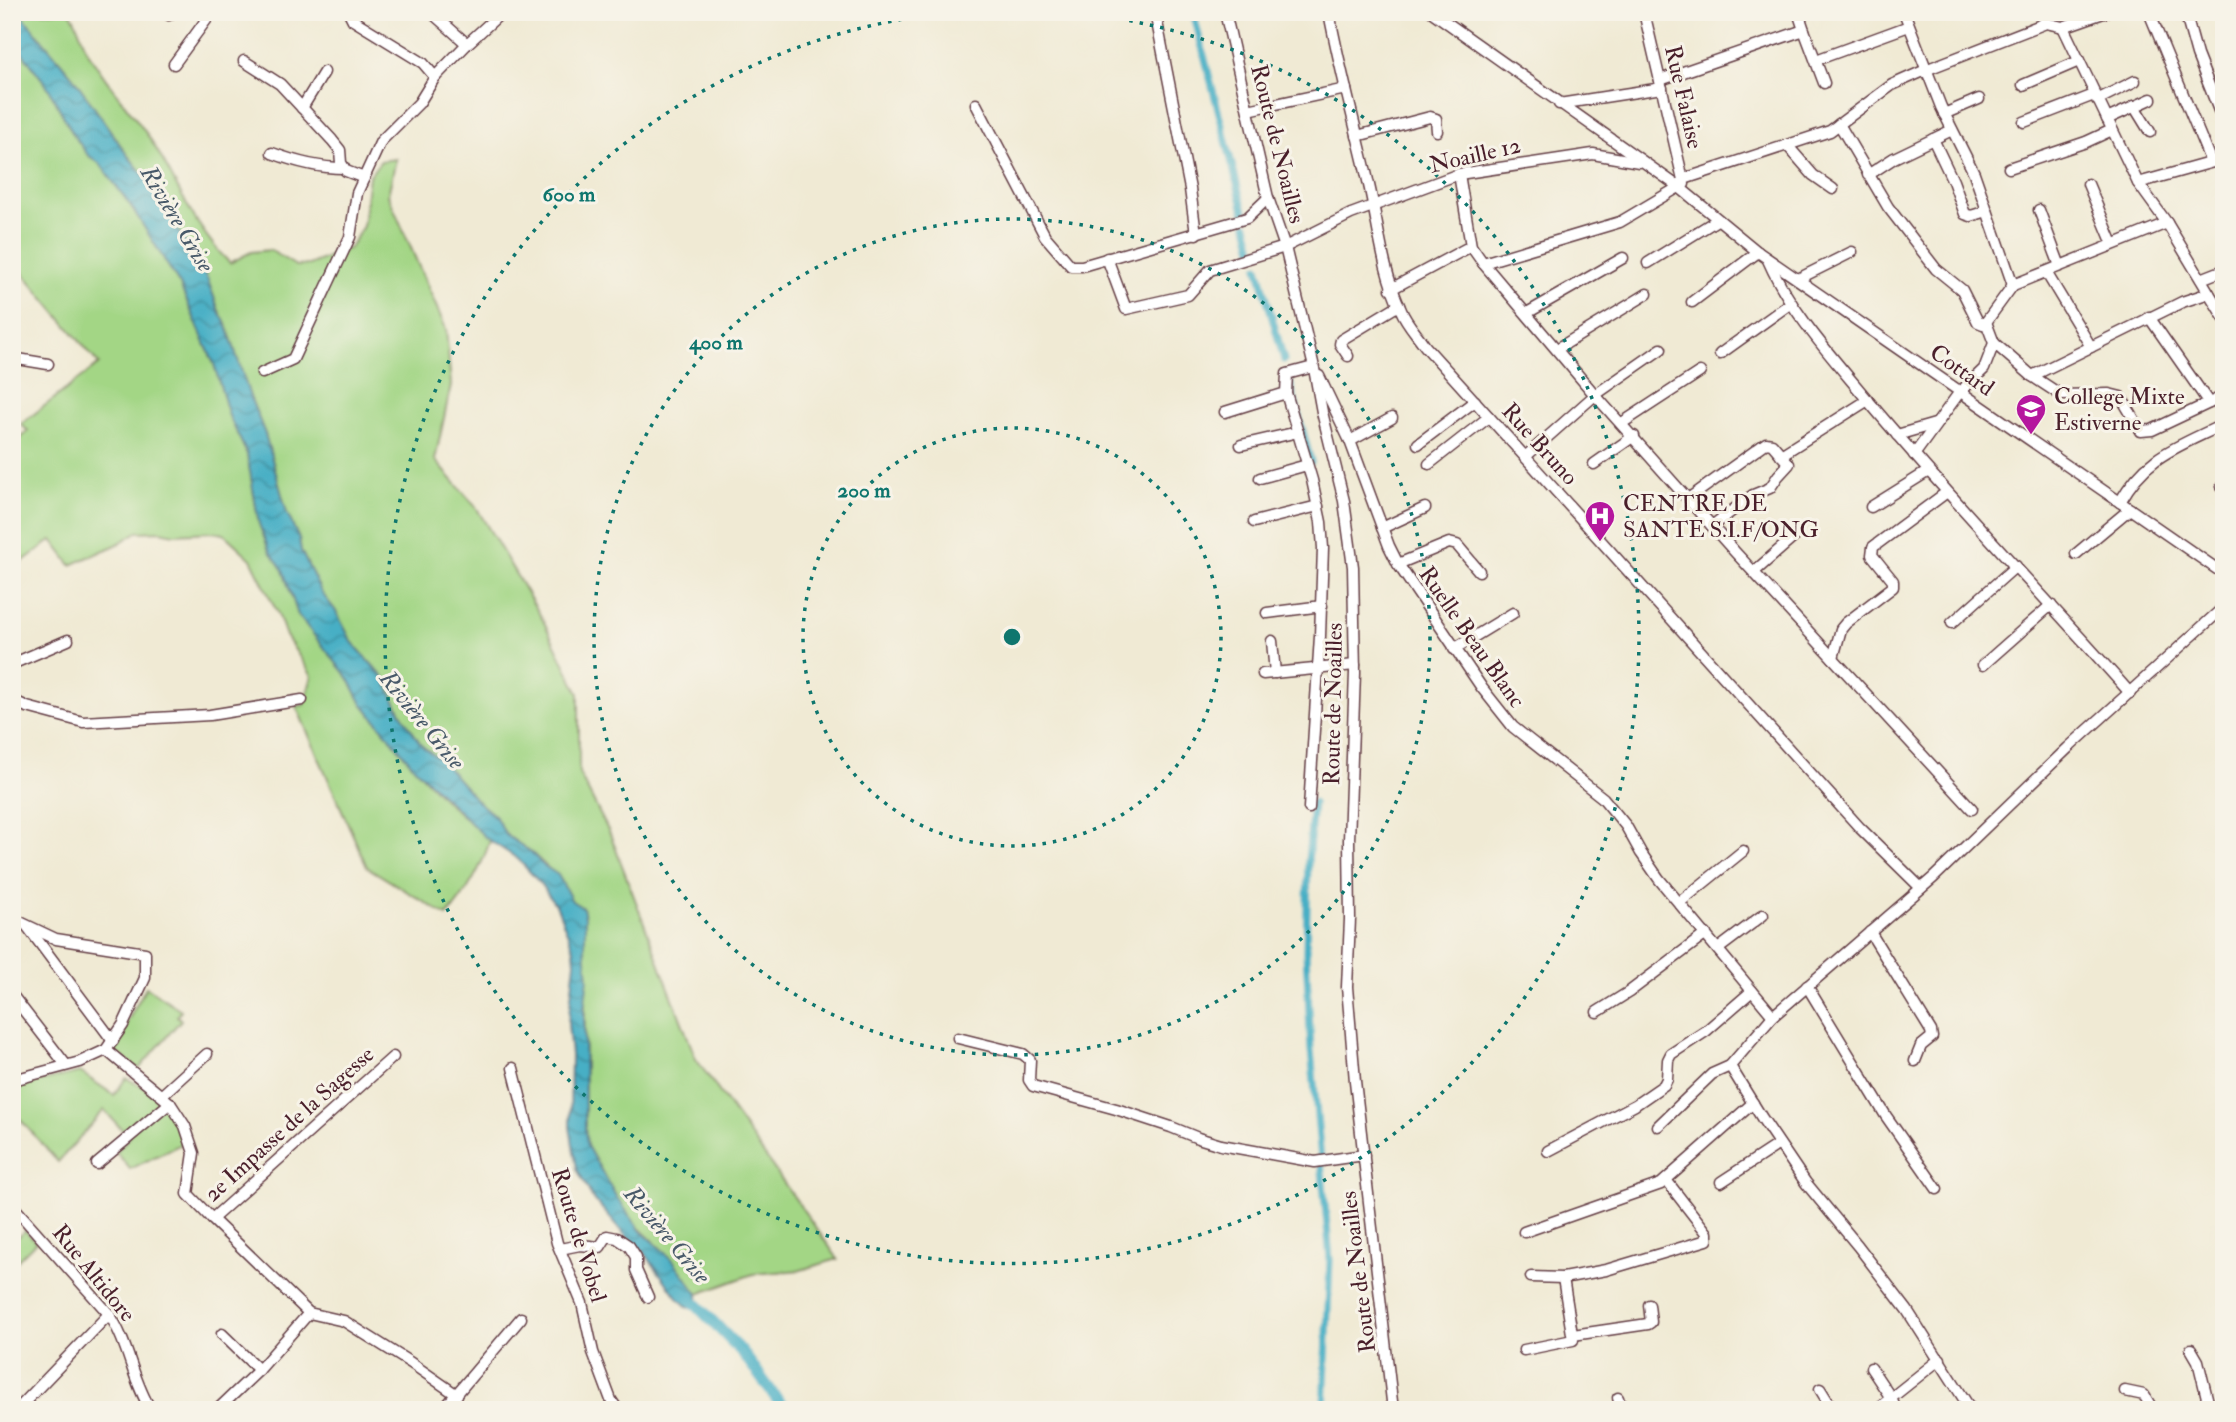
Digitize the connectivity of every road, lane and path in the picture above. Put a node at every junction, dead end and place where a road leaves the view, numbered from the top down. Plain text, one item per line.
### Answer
1 (212, 12) edge
2 (348, 12) edge
3 (431, 12) edge
4 (502, 12) edge
5 (1154, 12) edge
6 (1224, 12) edge
7 (1329, 12) edge
8 (1432, 12) edge
9 (1644, 12) edge
10 (1798, 12) edge
11 (1904, 12) edge
12 (2149, 12) edge
13 (2185, 12) edge
14 (2102, 13) edge
15 (1445, 17) edge
16 (2044, 18) edge
17 (1909, 26) junction
18 (2063, 27) junction
19 (1804, 30) junction
20 (467, 44) junction
21 (1816, 60) junction
22 (244, 61) dead end
23 (2079, 61) junction
24 (174, 64) dead end
25 (1928, 69) junction
26 (324, 72) dead end
27 (435, 77) junction
28 (2135, 81) dead end
29 (1824, 83) dead end
30 (1661, 84) junction
31 (2023, 85) dead end
32 (1346, 89) junction
33 (2096, 97) junction
34 (1979, 99) dead end
35 (2151, 99) dead end
36 (976, 104) dead end
37 (1559, 104) junction
38 (2134, 106) junction
39 (302, 108) junction
40 (1248, 110) junction
41 (2220, 113) dead end
42 (1944, 114) junction
43 (2107, 119) junction
44 (2024, 122) dead end
45 (1839, 124) junction
46 (1952, 130) junction
47 (2112, 130) junction
48 (1437, 131) dead end
49 (2150, 132) dead end
50 (1357, 136) junction
51 (1933, 139) junction
52 (1787, 145) junction
53 (272, 153) dead end
54 (2224, 159) edge
55 (2211, 162) junction
56 (1643, 163) junction
57 (344, 168) junction
58 (2009, 168) dead end
59 (1459, 174) junction
60 (1868, 175) junction
61 (363, 178) junction
62 (2138, 183) junction
63 (2088, 184) dead end
64 (1682, 186) junction
65 (1833, 190) dead end
66 (1268, 198) junction
67 (1373, 205) junction
68 (2039, 210) dead end
69 (1987, 211) junction
70 (1717, 220) junction
71 (2167, 222) junction
72 (1196, 234) junction
73 (2113, 244) junction
74 (1471, 246) junction
75 (1285, 247) junction
76 (1758, 252) junction
77 (1852, 252) dead end
78 (1107, 258) junction
79 (1623, 258) dead end
80 (1768, 260) junction
81 (1648, 262) dead end
82 (1483, 263) junction
83 (2060, 266) junction
84 (2224, 270) edge
85 (2046, 272) junction
86 (1798, 279) junction
87 (2201, 279) junction
88 (2013, 285) junction
89 (1391, 289) junction
90 (2209, 293) junction
91 (1647, 294) dead end
92 (1692, 302) dead end
93 (1791, 303) junction
94 (1399, 305) junction
95 (1527, 313) junction
96 (2149, 317) junction
97 (2224, 318) edge
98 (1986, 322) junction
99 (1994, 343) junction
100 (2091, 347) junction
101 (1558, 349) junction
102 (1661, 349) dead end
103 (1720, 354) dead end
104 (1348, 356) dead end
105 (12, 358) edge
106 (48, 363) dead end
107 (1313, 365) junction
108 (1700, 372) dead end
109 (262, 373) dead end
110 (2032, 376) junction
111 (1286, 393) junction
112 (1959, 393) junction
113 (1595, 395) junction
114 (2224, 396) edge
115 (1868, 400) junction
116 (1475, 401) junction
117 (2209, 403) junction
118 (1225, 412) dead end
119 (1489, 417) junction
120 (1392, 418) dead end
121 (1622, 423) junction
122 (1935, 424) junction
123 (2224, 424) edge
124 (1297, 432) junction
125 (1897, 435) junction
126 (1634, 436) junction
127 (1350, 441) junction
128 (1418, 444) dead end
129 (1241, 445) dead end
130 (1781, 455) junction
131 (1914, 456) junction
132 (1525, 457) junction
133 (1429, 464) dead end
134 (1594, 464) dead end
135 (1307, 465) junction
136 (1927, 472) junction
137 (1260, 478) dead end
138 (1947, 492) junction
139 (1688, 499) junction
140 (2120, 502) junction
141 (1318, 506) junction
142 (1871, 507) dead end
143 (1425, 508) dead end
144 (2130, 509) junction
145 (1254, 522) dead end
146 (1713, 526) junction
147 (1382, 528) junction
148 (1795, 536) dead end
149 (2076, 554) dead end
150 (1398, 564) junction
151 (2016, 566) junction
152 (1479, 571) dead end
153 (1754, 572) junction
154 (2224, 574) edge
155 (2051, 605) junction
156 (1322, 606) junction
157 (2224, 607) edge
158 (1267, 613) dead end
159 (1513, 613) dead end
160 (1952, 623) dead end
161 (68, 640) dead end
162 (1272, 640) dead end
163 (1454, 649) junction
164 (1833, 658) junction
165 (12, 664) edge
166 (1355, 665) junction
167 (1983, 665) dead end
168 (1317, 668) junction
169 (1275, 673) junction
170 (1263, 674) dead end
171 (2130, 693) junction
172 (12, 700) edge
173 (302, 701) dead end
174 (1309, 808) dead end
175 (1972, 808) dead end
176 (1743, 851) dead end
177 (1921, 888) junction
178 (1680, 902) junction
179 (12, 910) edge
180 (1763, 915) dead end
181 (26, 925) junction
182 (1870, 932) junction
183 (1706, 934) junction
184 (1718, 949) junction
185 (1807, 986) junction
186 (1752, 991) junction
187 (12, 995) edge
188 (1597, 1013) dead end
189 (1773, 1016) junction
190 (958, 1038) dead end
191 (113, 1041) junction
192 (106, 1050) junction
193 (207, 1054) dead end
194 (393, 1058) dead end
195 (1915, 1061) dead end
196 (66, 1065) junction
197 (1730, 1066) junction
198 (513, 1068) dead end
199 (12, 1083) edge
200 (166, 1099) junction
201 (1753, 1104) junction
202 (1657, 1126) dead end
203 (1779, 1144) junction
204 (1548, 1151) dead end
205 (1364, 1156) junction
206 (97, 1164) dead end
207 (1666, 1180) junction
208 (1721, 1182) dead end
209 (1937, 1189) dead end
210 (12, 1205) edge
211 (212, 1219) junction
212 (1524, 1232) dead end
213 (560, 1249) junction
214 (1531, 1277) dead end
215 (1563, 1278) junction
216 (648, 1297) dead end
217 (1649, 1305) dead end
218 (309, 1312) junction
219 (109, 1314) junction
220 (521, 1318) dead end
221 (222, 1334) dead end
222 (1573, 1335) junction
223 (2191, 1349) dead end
224 (1524, 1350) dead end
225 (1940, 1359) junction
226 (1871, 1368) dead end
227 (258, 1370) junction
228 (1820, 1389) dead end
229 (2125, 1391) dead end
230 (457, 1395) junction
231 (1618, 1398) dead end
232 (1891, 1398) junction
233 (17, 1410) edge
234 (152, 1410) edge
235 (217, 1410) edge
236 (443, 1410) edge
237 (618, 1410) edge
238 (1392, 1410) edge
239 (1622, 1410) edge
240 (1833, 1410) edge
241 (1876, 1410) edge
242 (1896, 1410) edge
243 (1971, 1410) edge
244 (2153, 1410) edge
245 (2210, 1410) edge

1 - 24 street
2 - 27 street
3 - 20 street
4 - 20 street
5 - 72 street
6 - 40 street, Route de Noailles
7 - 32 street, Rue Bruno
8 - 15 street, Cottard
9 - 30 street, Rue Falaise
10 - 19 street
11 - 17 street
12 - 55 street
13 - 41 street
14 - 18 street
15 - 37 street, Cottard
16 - 18 street
16 - 25 street
17 - 21 street
17 - 25 street
18 - 23 street
19 - 21 street
19 - 30 street
20 - 27 street
21 - 29 street
22 - 39 street
23 - 31 street
23 - 33 street
25 - 42 street
25 - 45 street
26 - 39 street
27 - 61 street
28 - 33 street
30 - 37 street
30 - 64 street, Rue Falaise
32 - 40 street
32 - 50 street, Rue Bruno
33 - 43 street
33 - 44 street
34 - 42 street
35 - 38 street
36 - 78 street
37 - 56 street, Cottard
38 - 43 street
38 - 49 street
39 - 57 street
40 - 66 street, Route de Noailles
42 - 46 street
43 - 47 street
45 - 52 street
45 - 60 street
46 - 51 street
46 - 69 street
47 - 58 street
47 - 62 street
48 - 50 street
50 - 67 street, Rue Bruno
51 - 60 street
51 - 69 street
52 - 64 street
52 - 65 street
53 - 57 street
54 - 55 street
55 - 62 street
56 - 59 street, Noaille 12
56 - 64 street, Cottard
57 - 61 street
59 - 67 street, Noaille 12
59 - 74 street
60 - 98 street
61 - 109 street
62 - 71 street
63 - 73 street
64 - 70 street, Cottard
64 - 82 street
66 - 72 street
66 - 75 street, Route de Noailles
67 - 75 street, Noaille 12
67 - 89 street, Rue Bruno
68 - 83 street
69 - 88 street
70 - 76 street, Cottard
70 - 81 street
71 - 73 street
71 - 87 street
72 - 78 street
73 - 83 street
74 - 82 street
74 - 89 street
75 - 78 street, Noaille 12
75 - 107 street, Route de Noailles
76 - 80 street, Cottard
76 - 92 street
77 - 86 street
79 - 95 street
80 - 86 street, Cottard
80 - 93 street
82 - 95 street
83 - 85 street
84 - 87 street
85 - 88 street
85 - 100 street
86 - 112 street, Cottard
87 - 90 street
88 - 98 street
89 - 94 street, Rue Bruno
90 - 96 street
90 - 97 street
91 - 101 street
93 - 103 street
93 - 115 street
94 - 104 street
94 - 116 street, Rue Bruno
95 - 101 street
96 - 100 street
96 - 117 street
98 - 99 street
99 - 110 street
99 - 112 street
100 - 110 street
101 - 113 street
102 - 113 street
105 - 106 street
107 - 111 street
107 - 127 street, Ruelle Beau Blanc
107 - 166 street, Route de Noailles
108 - 121 street
110 - 117 street
111 - 118 street
111 - 124 street
112 - 122 street
112 - 140 street, Cottard
113 - 121 street
113 - 132 street
114 - 117 street
115 - 125 street
115 - 130 street
116 - 119 street, Rue Bruno
116 - 128 street
119 - 132 street, Rue Bruno
119 - 133 street
120 - 127 street
121 - 126 street
122 - 125 street
122 - 131 street
123 - 140 street
124 - 129 street
124 - 135 street
125 - 131 street
126 - 134 street
126 - 139 street
127 - 147 street, Ruelle Beau Blanc
130 - 139 street
130 - 146 street
131 - 136 street
132 - 177 street, Rue Bruno
135 - 137 street
135 - 141 street
136 - 138 street
136 - 142 street
138 - 151 street
138 - 164 street
139 - 146 street
140 - 144 street, Cottard
141 - 145 street
141 - 156 street
143 - 147 street
144 - 149 street
144 - 154 street, Cottard
146 - 153 street
147 - 150 street, Ruelle Beau Blanc
148 - 153 street
150 - 152 street
150 - 163 street, Ruelle Beau Blanc
151 - 155 street
151 - 160 street
153 - 164 street
155 - 167 street
155 - 171 street
156 - 158 street
156 - 168 street
157 - 171 street
159 - 163 street
161 - 165 street
162 - 169 street
163 - 178 street, Ruelle Beau Blanc
164 - 175 street
166 - 168 street
166 - 205 street, Route de Noailles
168 - 169 street
168 - 174 street
169 - 170 street
171 - 177 street
172 - 173 street
176 - 178 street
177 - 182 street
178 - 183 street, Ruelle Beau Blanc
179 - 181 street
180 - 184 street
181 - 191 street
181 - 191 street
182 - 185 street
182 - 195 street
183 - 184 street, Ruelle Beau Blanc
183 - 188 street
184 - 186 street, Ruelle Beau Blanc
185 - 189 street
185 - 209 street
186 - 189 street, Ruelle Beau Blanc
186 - 204 street
187 - 196 street
189 - 197 street
190 - 205 street
191 - 192 street
192 - 196 street
192 - 200 street
193 - 200 street
194 - 211 street, 2e Impasse de la Sagesse
196 - 199 street
197 - 201 street
197 - 202 street
198 - 213 street, Route de Vobel
200 - 206 street
200 - 211 street
201 - 203 street
201 - 207 street
203 - 208 street
203 - 225 street
205 - 238 street, Route de Noailles
207 - 212 street
207 - 215 street
210 - 219 street, Rue Altidore
211 - 218 street
213 - 216 street
213 - 237 street, Route de Vobel
214 - 215 street
215 - 222 street
217 - 222 street
218 - 227 street
218 - 230 street
219 - 233 street
219 - 234 street, Rue Altidore
220 - 230 street
221 - 227 street
222 - 224 street
223 - 245 street
225 - 232 street
225 - 243 street
226 - 232 street
227 - 235 street
228 - 240 street
229 - 244 street
230 - 236 street
231 - 239 street
232 - 241 street
232 - 242 street

